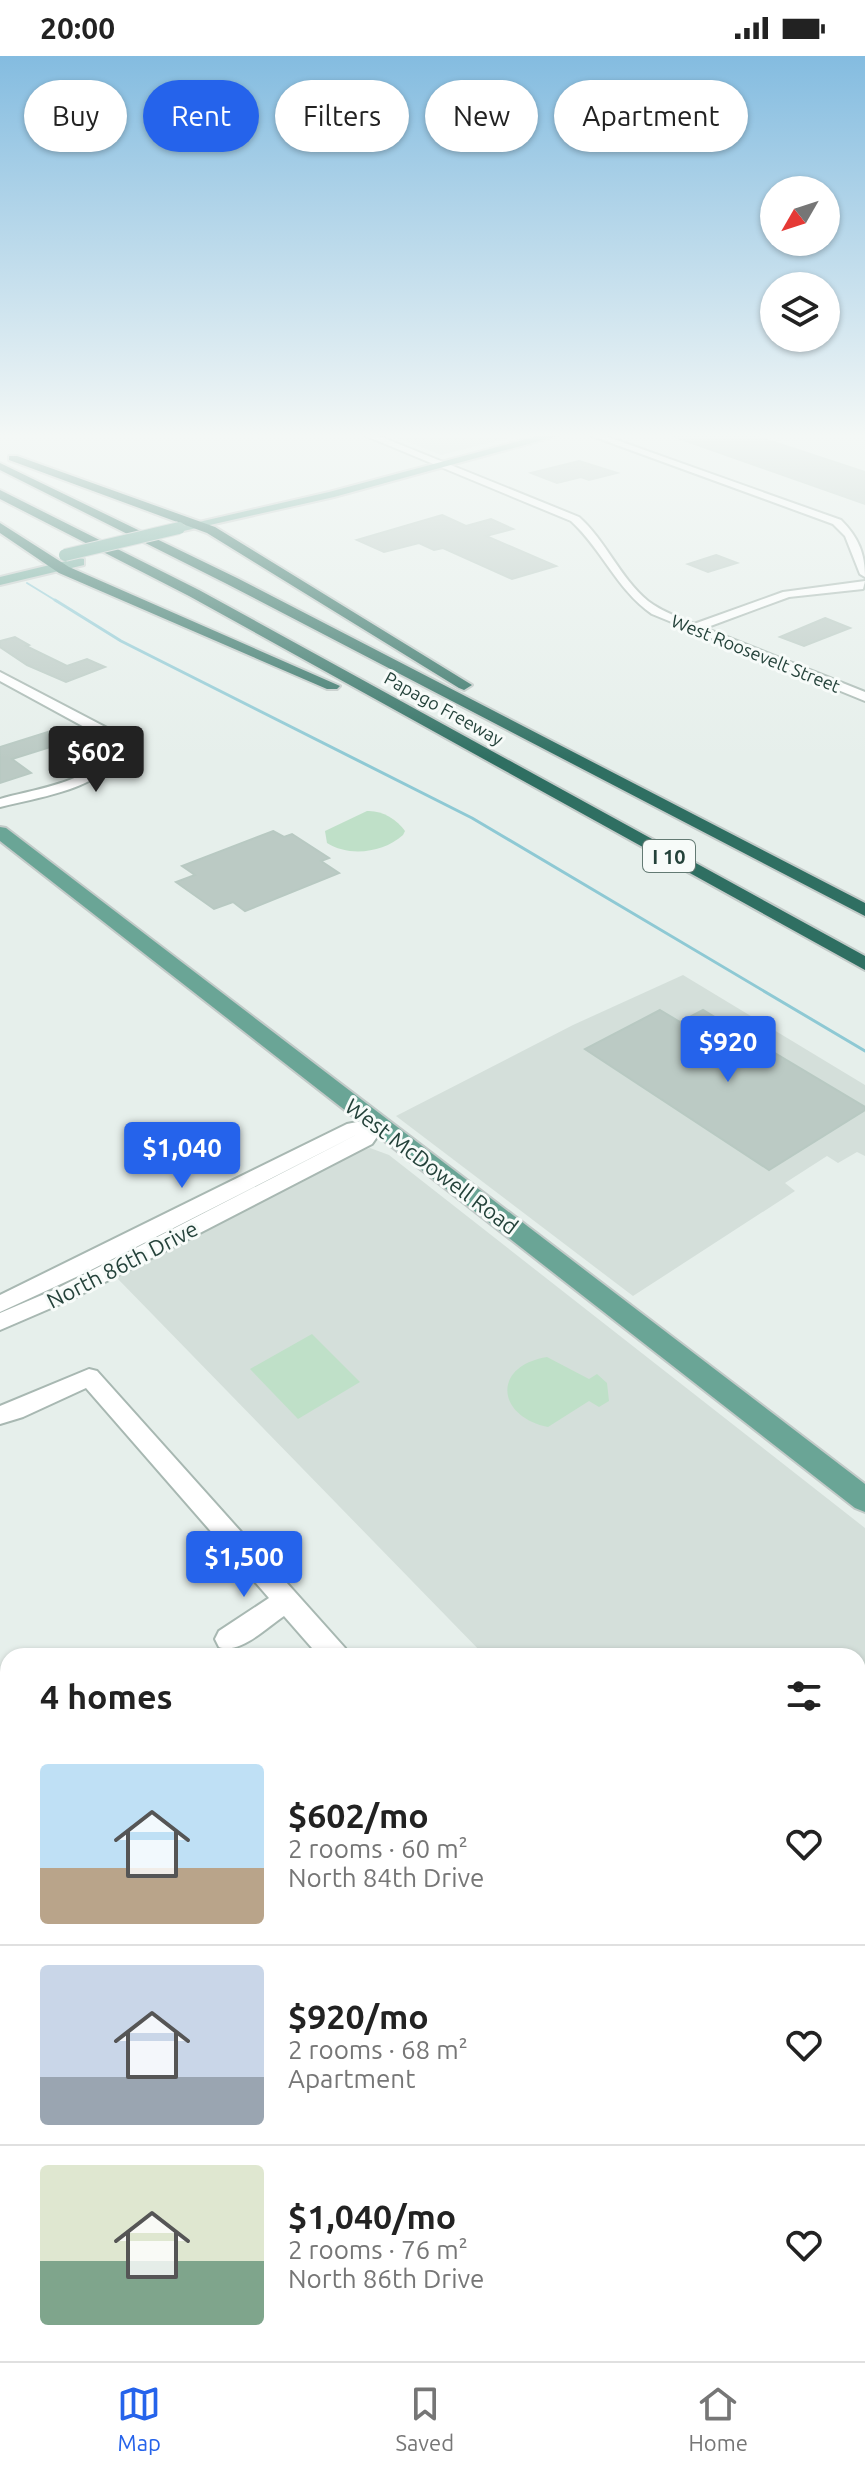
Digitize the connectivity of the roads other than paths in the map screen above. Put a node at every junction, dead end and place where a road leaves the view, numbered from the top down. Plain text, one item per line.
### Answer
1 (27, 544) edge
2 (97, 544) edge
3 (132, 544) edge
4 (144, 544) edge
5 (156, 544) edge
6 (220, 544) edge
7 (599, 544) edge
8 (853, 544) edge
9 (56, 561) junction
10 (29, 569) junction
11 (0, 571) edge
12 (865, 574) edge
13 (0, 581) edge
14 (862, 585) edge
15 (693, 628) junction
16 (0, 676) edge
17 (865, 697) edge
18 (510, 725) junction
19 (473, 747) junction
20 (38, 794) junction
21 (0, 803) edge
22 (0, 811) edge
23 (0, 832) edge
24 (865, 910) edge
25 (865, 964) edge
26 (377, 1124) junction
27 (34, 1298) junction
28 (0, 1304) edge
29 (0, 1322) edge
30 (0, 1415) edge
31 (865, 1500) edge
32 (286, 1601) junction
33 (228, 1639) dead end
34 (329, 1648) edge

1 - 9 highway
2 - 19 highway, Papago Freeway / I 10
3 - 9 main road, bridge
4 - 9 main road
5 - 18 highway, Papago Freeway / I 10
6 - 18 highway
7 - 15 street, West Roosevelt Street
8 - 12 street
9 - 10 main road
9 - 19 highway
10 - 11 main road
10 - 13 main road
14 - 15 street
15 - 17 street, West Roosevelt Street
16 - 20 street
18 - 24 highway, Papago Freeway / I 10
19 - 25 highway, Papago Freeway / I 10
20 - 21 street
20 - 22 street
23 - 26 main road, West McDowell Road
26 - 27 street, North 86th Drive
26 - 31 main road, West McDowell Road
27 - 28 street, North 86th Drive
27 - 29 street, North 86th Drive
30 - 32 street
32 - 33 street
32 - 34 street

